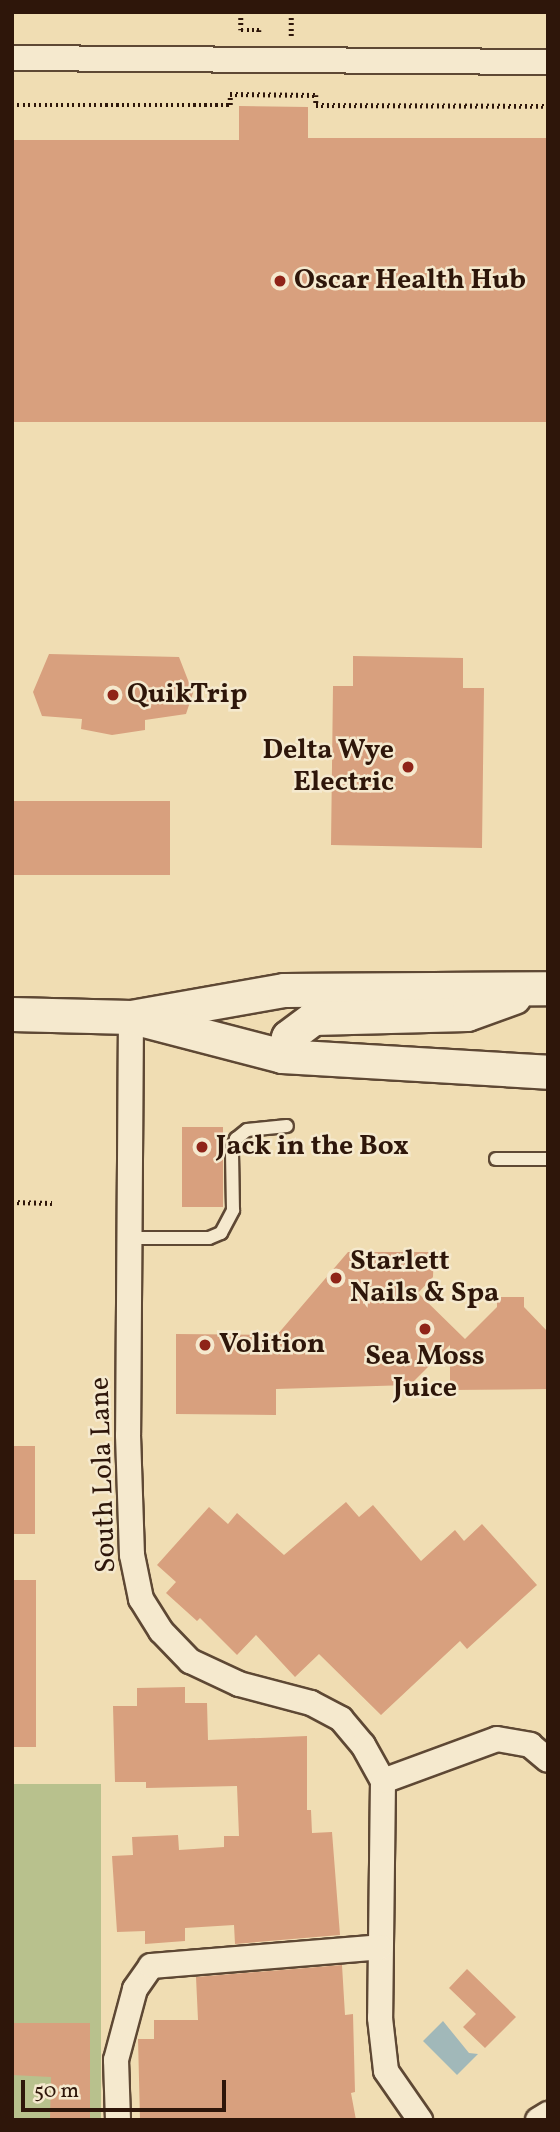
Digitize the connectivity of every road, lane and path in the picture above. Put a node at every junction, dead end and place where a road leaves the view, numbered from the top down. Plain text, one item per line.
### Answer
1 (12, 58) edge
2 (548, 62) edge
3 (12, 105) edge
4 (548, 106) edge
5 (544, 988) edge
6 (12, 1014) edge
7 (131, 1017) junction
8 (282, 1056) junction
9 (548, 1072) edge
10 (287, 1126) dead end
11 (496, 1158) dead end
12 (548, 1159) edge
13 (12, 1202) edge
14 (52, 1203) dead end
15 (130, 1238) junction
16 (547, 1758) edge
17 (383, 1781) junction
18 (380, 1947) junction
19 (548, 2114) edge
20 (118, 2120) edge
21 (421, 2120) edge
22 (538, 2120) edge

1 - 2 street
3 - 4 path
5 - 7 main road
5 - 8 main road
6 - 7 main road
7 - 8 main road
7 - 15 street, South Lola Lane
8 - 9 main road
10 - 15 lane
11 - 12 lane
13 - 14 path
15 - 17 street, South Lola Lane
16 - 17 street
17 - 18 street
18 - 20 street
18 - 21 street
19 - 22 street

